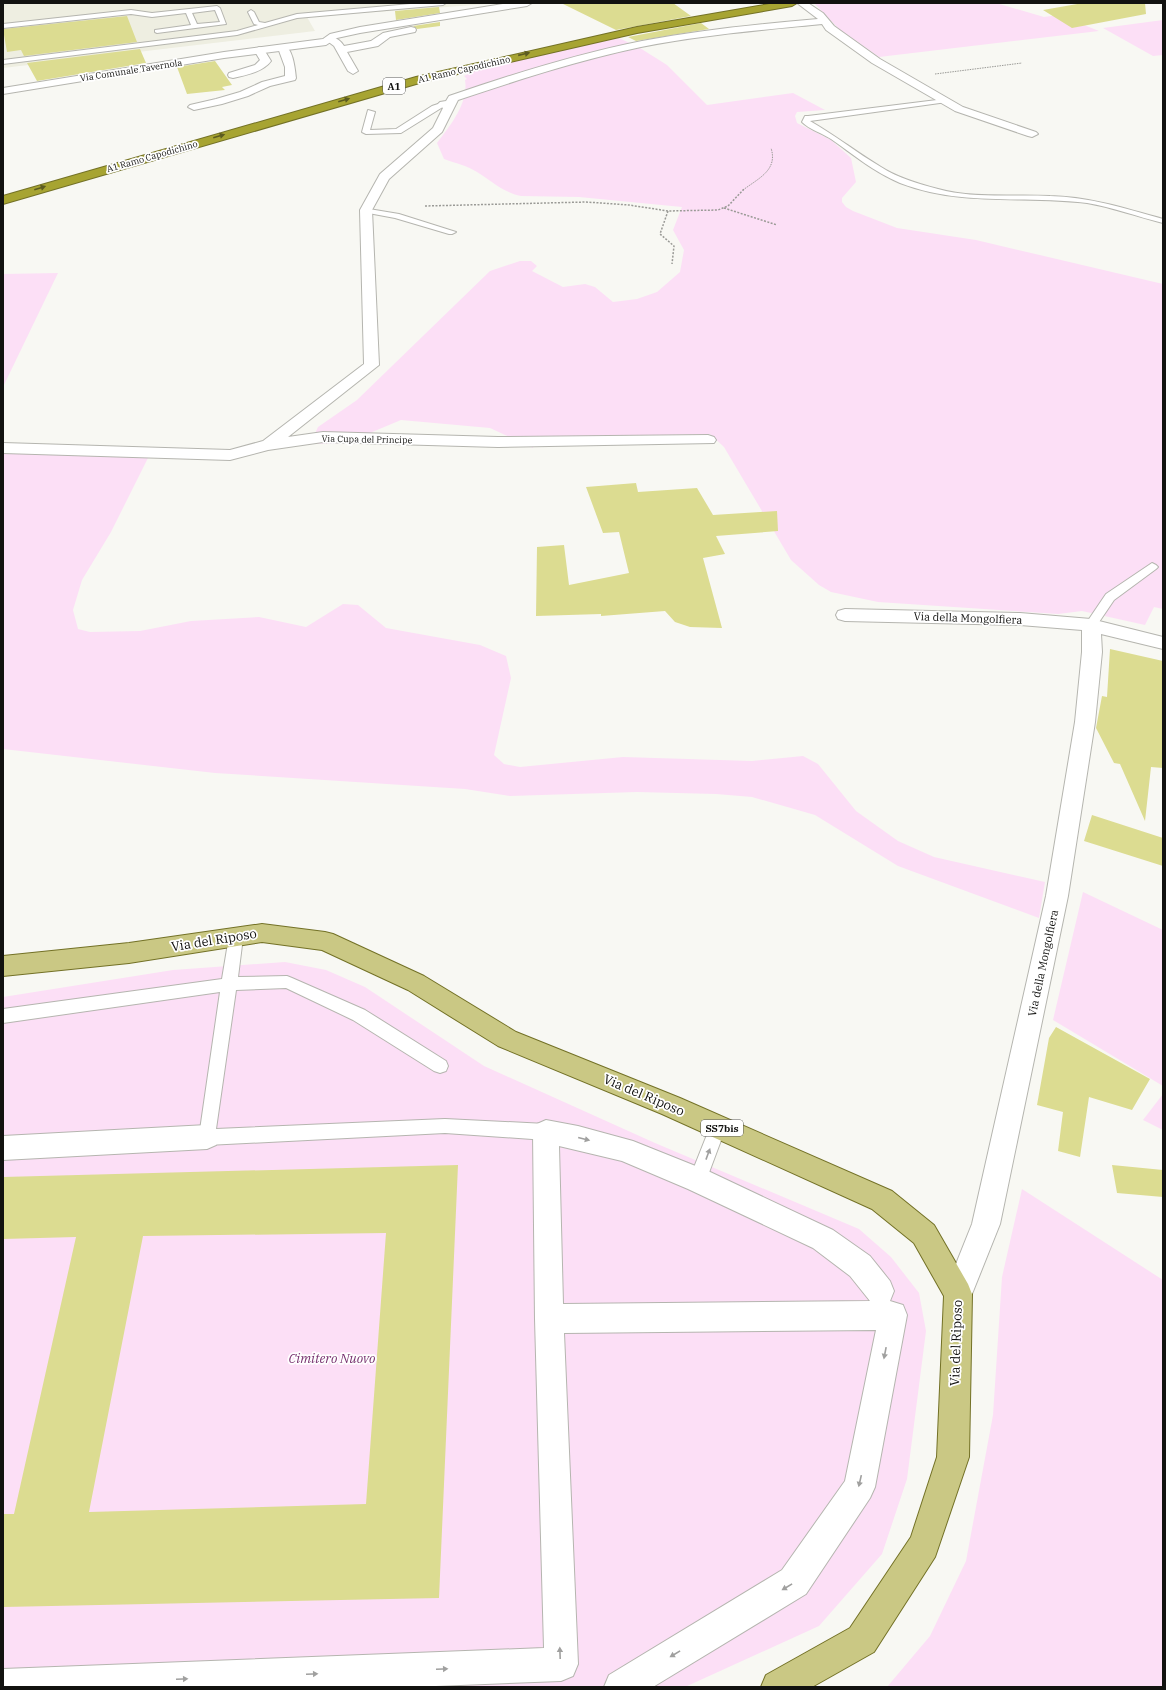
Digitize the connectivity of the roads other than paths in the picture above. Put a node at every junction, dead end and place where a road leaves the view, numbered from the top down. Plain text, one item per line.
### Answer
1 (442, 3) edge
2 (527, 3) edge
3 (731, 3) edge
4 (792, 3) edge
5 (806, 5) edge
6 (188, 11) junction
7 (251, 12) dead end
8 (824, 21) junction
9 (266, 25) junction
10 (3, 26) edge
11 (155, 26) junction
12 (195, 26) junction
13 (411, 30) dead end
14 (330, 40) junction
15 (104, 42) dead end
16 (161, 42) junction
17 (522, 45) dead end
18 (283, 48) junction
19 (259, 50) junction
20 (340, 50) junction
21 (3, 62) edge
22 (446, 62) dead end
23 (353, 71) dead end
24 (233, 75) dead end
25 (357, 86) dead end
26 (3, 91) edge
27 (945, 101) junction
28 (447, 106) junction
29 (194, 107) dead end
30 (371, 112) dead end
31 (1032, 134) dead end
32 (3, 200) edge
33 (366, 210) junction
34 (1163, 221) edge
35 (452, 232) dead end
36 (708, 440) dead end
37 (267, 445) junction
38 (3, 448) edge
39 (1152, 567) dead end
40 (845, 615) dead end
41 (1090, 625) junction
42 (1163, 643) edge
43 (236, 937) junction
44 (3, 966) edge
45 (229, 984) junction
46 (3, 1016) edge
47 (440, 1066) dead end
48 (718, 1127) junction
49 (546, 1132) junction
50 (207, 1137) junction
51 (3, 1148) edge
52 (698, 1180) junction
53 (958, 1294) junction
54 (887, 1303) junction
55 (549, 1319) junction
56 (3, 1686) edge
57 (42, 1686) edge
58 (620, 1687) edge
59 (778, 1687) edge

1 - 9 lane
2 - 14 street, Via Comunale Tavernola
3 - 17 highway, A1 Ramo Capodichino
32 -> 4 highway, A1 Ramo Capodichino / A1
5 - 8 street
6 - 11 lane
6 - 12 lane
6 - 12 lane
7 - 9 lane
8 - 27 street
8 - 28 street
9 - 16 lane
10 - 11 lane
11 - 12 lane
11 - 15 lane
11 - 16 lane
13 - 20 street
14 - 18 street, Via Comunale Tavernola
14 - 20 street
16 - 21 lane
18 - 19 street, Via Comunale Tavernola
18 - 29 street
19 - 24 street
19 - 26 street, Via Comunale Tavernola
20 - 23 street
22 - 25 highway, A1 Ramo Capodichino / A1
27 - 31 street
27 - 34 lane
28 - 30 lane
28 - 33 street
33 - 35 lane
33 - 37 street
36 - 37 street, Via Cupa del Principe
37 - 38 street, Via Cupa del Principe
39 - 41 lane
40 - 41 street, Via della Mongolfiera
41 - 42 street, Via della Mongolfiera
41 - 53 street, Via della Mongolfiera
43 - 44 main road, Via del Riposo / SS7bis
43 - 45 lane
43 - 48 main road, Via del Riposo / SS7bis
45 - 46 lane
45 - 47 lane
45 - 50 lane
52 -> 48 lane
48 - 53 main road, Via del Riposo / SS7bis
49 - 50 lane
49 -> 52 street
49 - 55 street
50 - 51 street
52 - 54 street
53 - 59 main road, Via del Riposo
54 - 55 street
54 -> 58 street
57 -> 55 street
56 - 57 street

